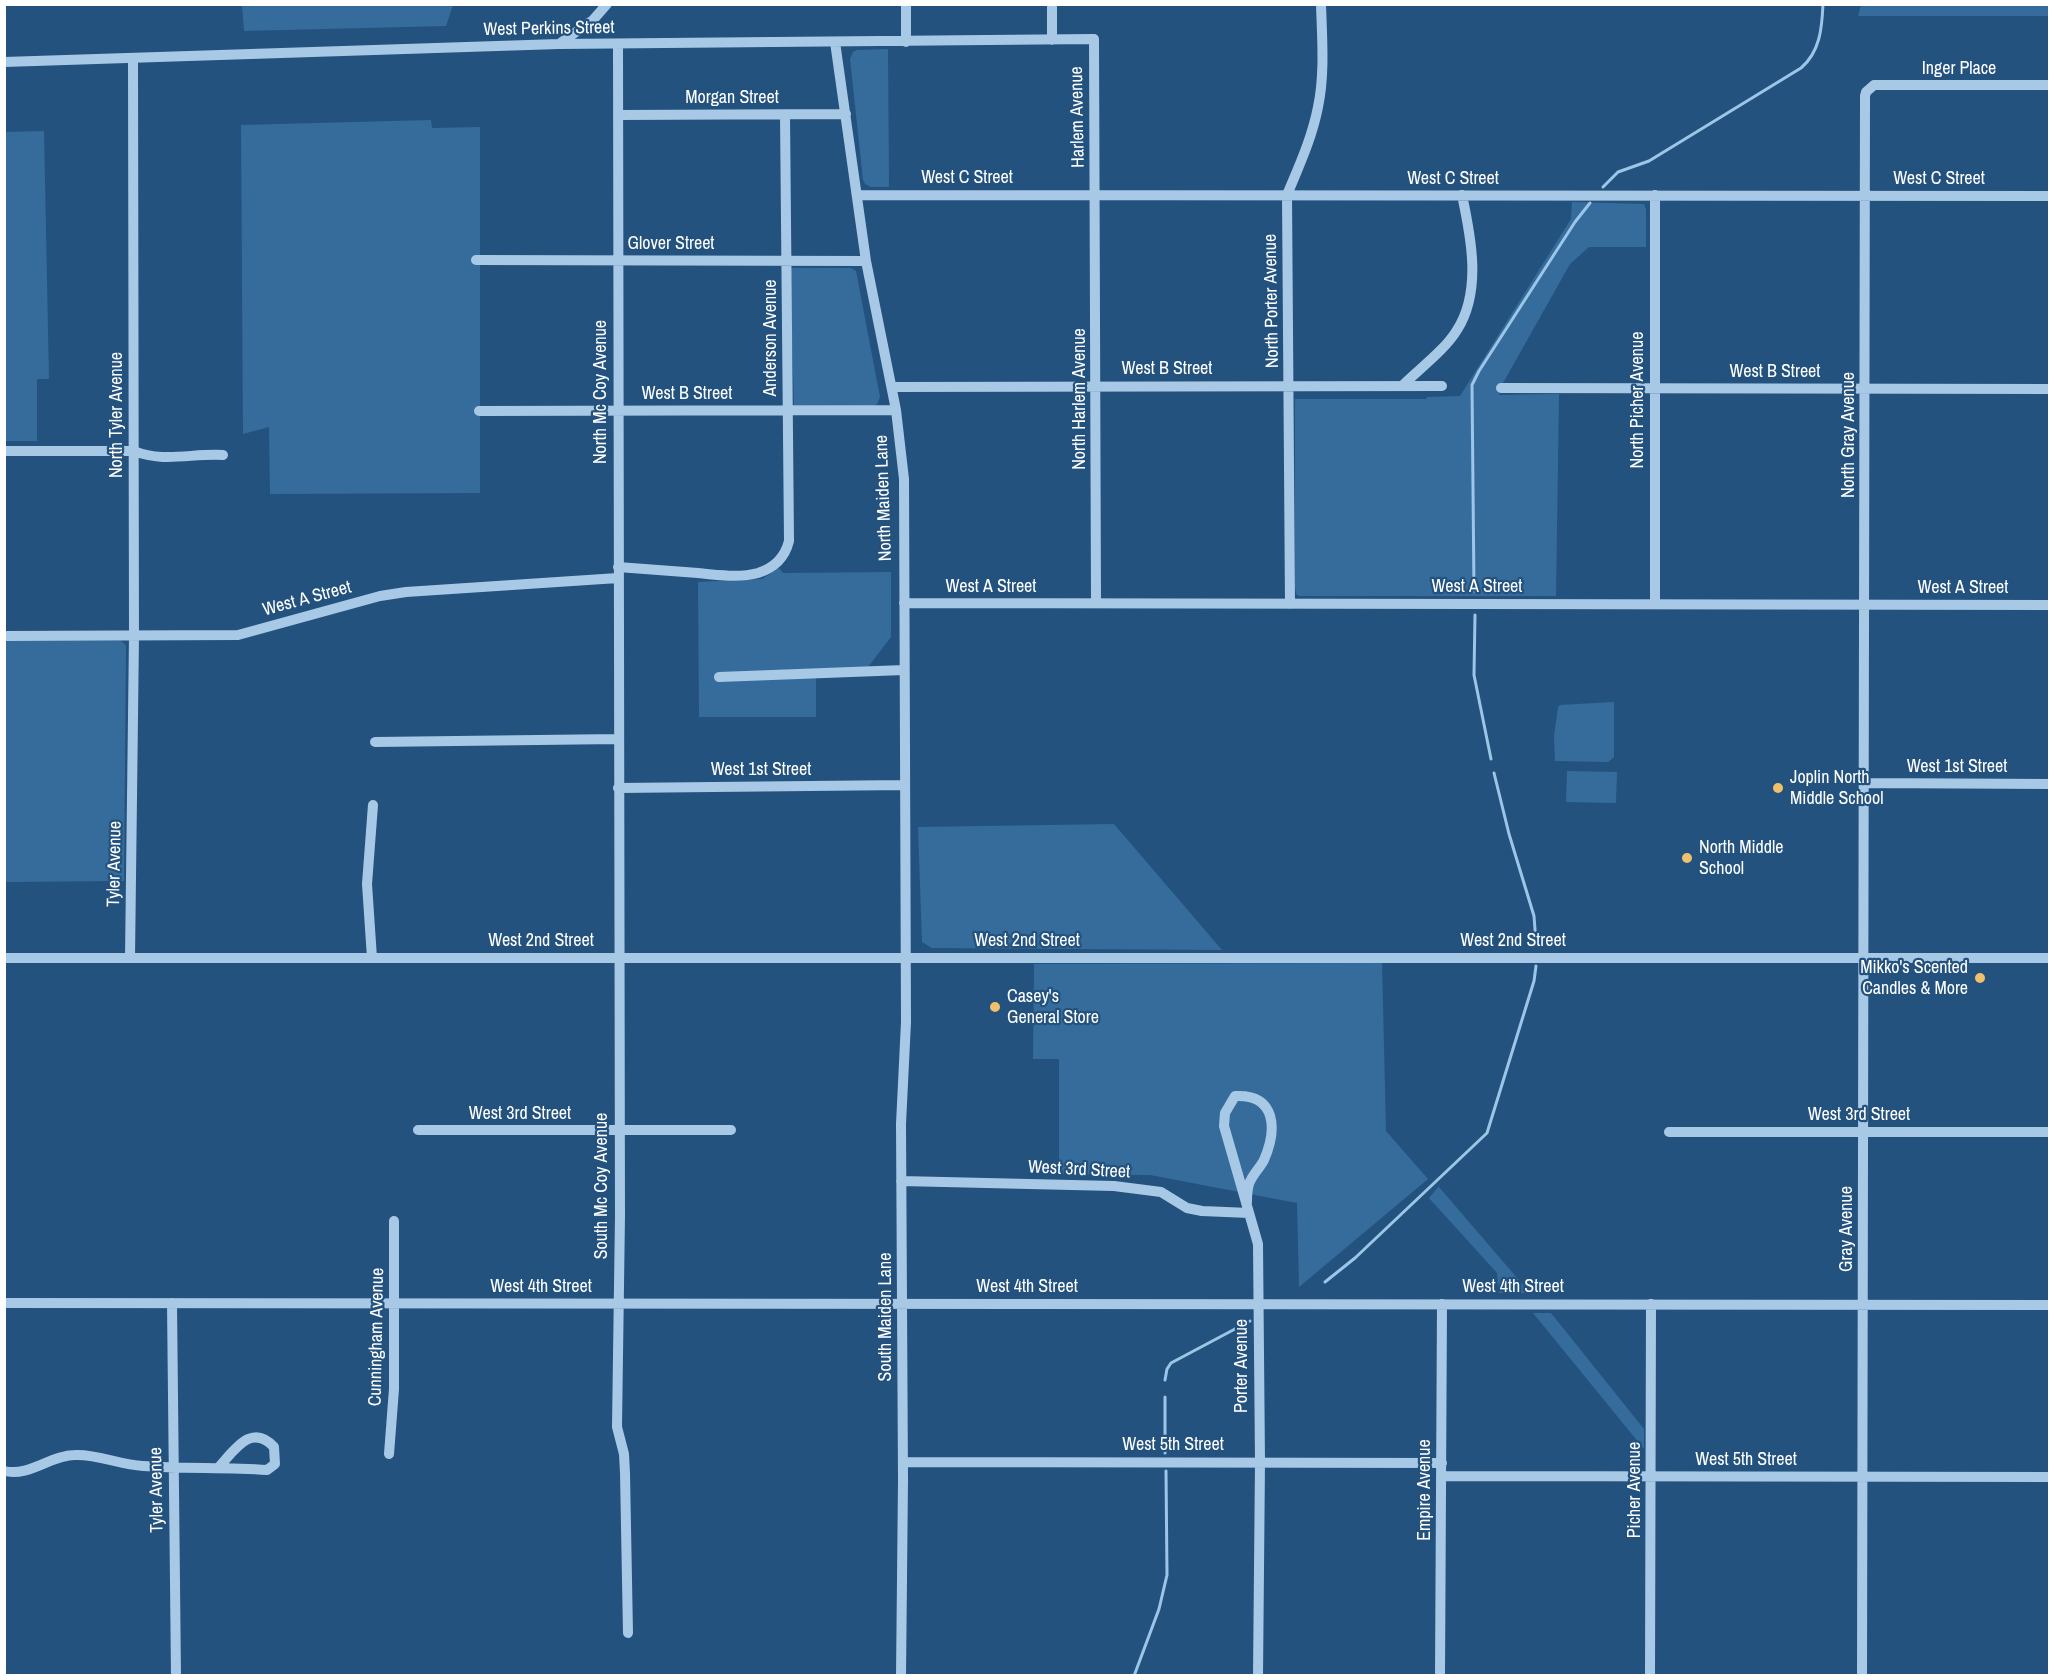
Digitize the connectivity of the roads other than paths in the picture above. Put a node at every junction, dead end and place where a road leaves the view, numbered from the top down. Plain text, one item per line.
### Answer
1 (607, 4) edge
2 (906, 4) edge
3 (1052, 4) edge
4 (1321, 4) edge
5 (1094, 39) joint
6 (1052, 40) junction
7 (836, 42) junction
8 (906, 42) junction
9 (559, 44) junction
10 (618, 44) junction
11 (133, 59) junction
12 (4, 62) edge
13 (2049, 85) edge
14 (1869, 88) joint
15 (846, 114) junction
16 (618, 115) junction
17 (785, 115) junction
18 (857, 195) junction
19 (1096, 195) junction
20 (1287, 195) junction
21 (1462, 195) junction
22 (1655, 195) junction
23 (1865, 196) junction
24 (2049, 196) edge
25 (476, 260) dead end
26 (617, 261) junction
27 (786, 261) junction
28 (867, 261) junction
29 (1096, 386) junction
30 (1289, 386) junction
31 (1402, 386) junction
32 (1442, 386) dead end
33 (892, 387) junction
34 (1501, 388) dead end
35 (1654, 388) junction
36 (1866, 389) junction
37 (2049, 389) edge
38 (896, 410) junction
39 (479, 411) dead end
40 (618, 411) junction
41 (788, 411) junction
42 (4, 451) edge
43 (134, 451) junction
44 (223, 455) dead end
45 (780, 560) joint
46 (618, 573) junction
47 (904, 603) junction
48 (1096, 603) junction
49 (1290, 603) junction
50 (1655, 604) junction
51 (1865, 604) junction
52 (2049, 604) edge
53 (4, 636) edge
54 (134, 636) junction
55 (904, 670) junction
56 (719, 676) dead end
57 (618, 739) junction
58 (375, 742) dead end
59 (133, 771) joint
60 (1864, 783) junction
61 (2049, 784) edge
62 (905, 785) junction
63 (618, 788) junction
64 (373, 805) dead end
65 (4, 958) edge
66 (130, 958) junction
67 (372, 958) junction
68 (619, 958) junction
69 (906, 958) junction
70 (1865, 958) junction
71 (2049, 958) edge
72 (418, 1130) dead end
73 (619, 1130) junction
74 (731, 1130) dead end
75 (1669, 1132) dead end
76 (1864, 1132) junction
77 (2049, 1132) edge
78 (901, 1181) junction
79 (1248, 1208) junction
80 (394, 1221) dead end
81 (4, 1303) edge
82 (172, 1303) junction
83 (394, 1303) junction
84 (618, 1303) junction
85 (903, 1304) junction
86 (1258, 1304) junction
87 (1442, 1304) junction
88 (1651, 1304) junction
89 (1864, 1304) junction
90 (2049, 1305) edge
91 (389, 1454) dead end
92 (903, 1462) junction
93 (1260, 1462) junction
94 (1442, 1463) junction
95 (173, 1467) junction
96 (218, 1468) junction
97 (4, 1471) edge
98 (1442, 1476) junction
99 (1652, 1476) junction
100 (1863, 1476) junction
101 (2049, 1477) edge
102 (628, 1633) dead end
103 (176, 1676) edge
104 (902, 1676) edge
105 (1258, 1676) edge
106 (1440, 1676) edge
107 (1650, 1676) edge
108 (1863, 1676) edge

1 - 9 street
2 - 8 street
3 - 6 street
4 - 20 street, North Porter Avenue
5 - 6 street, West Perkins Street
5 - 19 street, Harlem Avenue
6 - 8 street, West Perkins Street
7 - 8 street, West Perkins Street
7 - 10 street, West Perkins Street
7 - 15 street, North Maiden Lane
9 - 10 street, West Perkins Street
9 - 11 street, West Perkins Street
10 - 16 street, North Mc Coy Avenue
11 - 12 street, West Perkins Street
11 - 43 street, North Tyler Avenue
13 - 14 street, Inger Place
14 - 23 street, North Gray Avenue
15 - 17 street, Morgan Street
15 - 18 street, North Maiden Lane
16 - 17 street, Morgan Street
16 - 26 street, North Mc Coy Avenue
17 - 27 street, Anderson Avenue
18 - 19 street, West C Street
18 - 28 street, North Maiden Lane
19 - 20 street, West C Street
19 - 29 street, North Harlem Avenue
20 - 21 street, West C Street
20 - 30 street, North Porter Avenue
21 - 22 street, West C Street
21 - 31 street
22 - 23 street, West C Street
22 - 35 street, North Picher Avenue
23 - 24 street, West C Street
23 - 36 street, North Gray Avenue
25 - 26 street, Glover Street
26 - 27 street, Glover Street
26 - 40 street, North Mc Coy Avenue
27 - 28 street, Glover Street
27 - 41 street, Anderson Avenue
28 - 33 street, North Maiden Lane
29 - 30 street, West B Street
29 - 33 street, West B Street
29 - 48 street, North Harlem Avenue
30 - 31 street, West B Street
30 - 49 street, North Porter Avenue
31 - 32 street, West B Street
33 - 38 street, North Maiden Lane
34 - 35 street, West B Street
35 - 36 street, West B Street
35 - 50 street, North Picher Avenue
36 - 37 street, West B Street
36 - 51 street, North Gray Avenue
38 - 41 street, West B Street
38 - 47 street, North Maiden Lane
39 - 40 street, West B Street
40 - 41 street, West B Street
40 - 46 street, North Mc Coy Avenue
41 - 45 street, Anderson Avenue
42 - 43 street
43 - 44 street
43 - 54 street, North Tyler Avenue
45 - 46 street, West A Street
46 - 54 street, West A Street
46 - 57 street, North Mc Coy Avenue
47 - 48 street, West A Street
47 - 55 street, North Maiden Lane
48 - 49 street, West A Street
49 - 50 street, West A Street
50 - 51 street, West A Street
51 - 52 street, West A Street
51 - 60 street, North Gray Avenue
53 - 54 street, West A Street
54 - 59 street, North Tyler Avenue
55 - 56 street
55 - 62 street, North Maiden Lane
57 - 58 street
57 - 63 street, South Mc Coy Avenue
59 - 66 street, Tyler Avenue
60 - 61 street, West 1st Street
60 - 70 street, Gray Avenue
62 - 63 street, West 1st Street
62 - 69 street, North Maiden Lane
63 - 68 street, South Mc Coy Avenue
64 - 67 street
65 - 66 street, West 2nd Street
66 - 67 street, West 2nd Street
67 - 68 street, West 2nd Street
68 - 69 street, West 2nd Street
68 - 73 street, South Mc Coy Avenue
69 - 70 street, West 2nd Street
69 - 78 street, South Maiden Lane
70 - 71 street, West 2nd Street
70 - 76 street, Gray Avenue
72 - 73 street, West 3rd Street
73 - 74 street, West 3rd Street
73 - 84 street, South Mc Coy Avenue
75 - 76 street, West 3rd Street
76 - 77 street, West 3rd Street
76 - 89 street, Gray Avenue
78 - 79 street, West 3rd Street
78 - 85 street, South Maiden Lane
79 - 79 street, Porter Avenue
79 - 86 street, Porter Avenue
80 - 83 street, Cunningham Avenue
81 - 82 street, West 4th Street
82 - 83 street, West 4th Street
82 - 95 street, Tyler Avenue
83 - 84 street, West 4th Street
83 - 91 street, Cunningham Avenue
84 - 85 street, West 4th Street
84 - 102 street, South Mc Coy Avenue
85 - 86 street, West 4th Street
85 - 92 street, South Maiden Lane
86 - 87 street, West 4th Street
86 - 93 street, Porter Avenue
87 - 88 street, West 4th Street
87 - 94 street, Empire Avenue
88 - 89 street, West 4th Street
88 - 99 street, Picher Avenue
89 - 90 street, West 4th Street
89 - 100 street, Gray Avenue
92 - 93 street, West 5th Street
92 - 104 street, South Maiden Lane
93 - 94 street, West 5th Street
93 - 105 street, Porter Avenue
94 - 98 street, Empire Avenue
95 - 96 street
95 - 97 street
95 - 103 street, Tyler Avenue
96 - 96 street
98 - 99 street, West 5th Street
98 - 106 street, Empire Avenue
99 - 100 street, West 5th Street
99 - 107 street, Picher Avenue
100 - 101 street, West 5th Street
100 - 108 street, Gray Avenue

